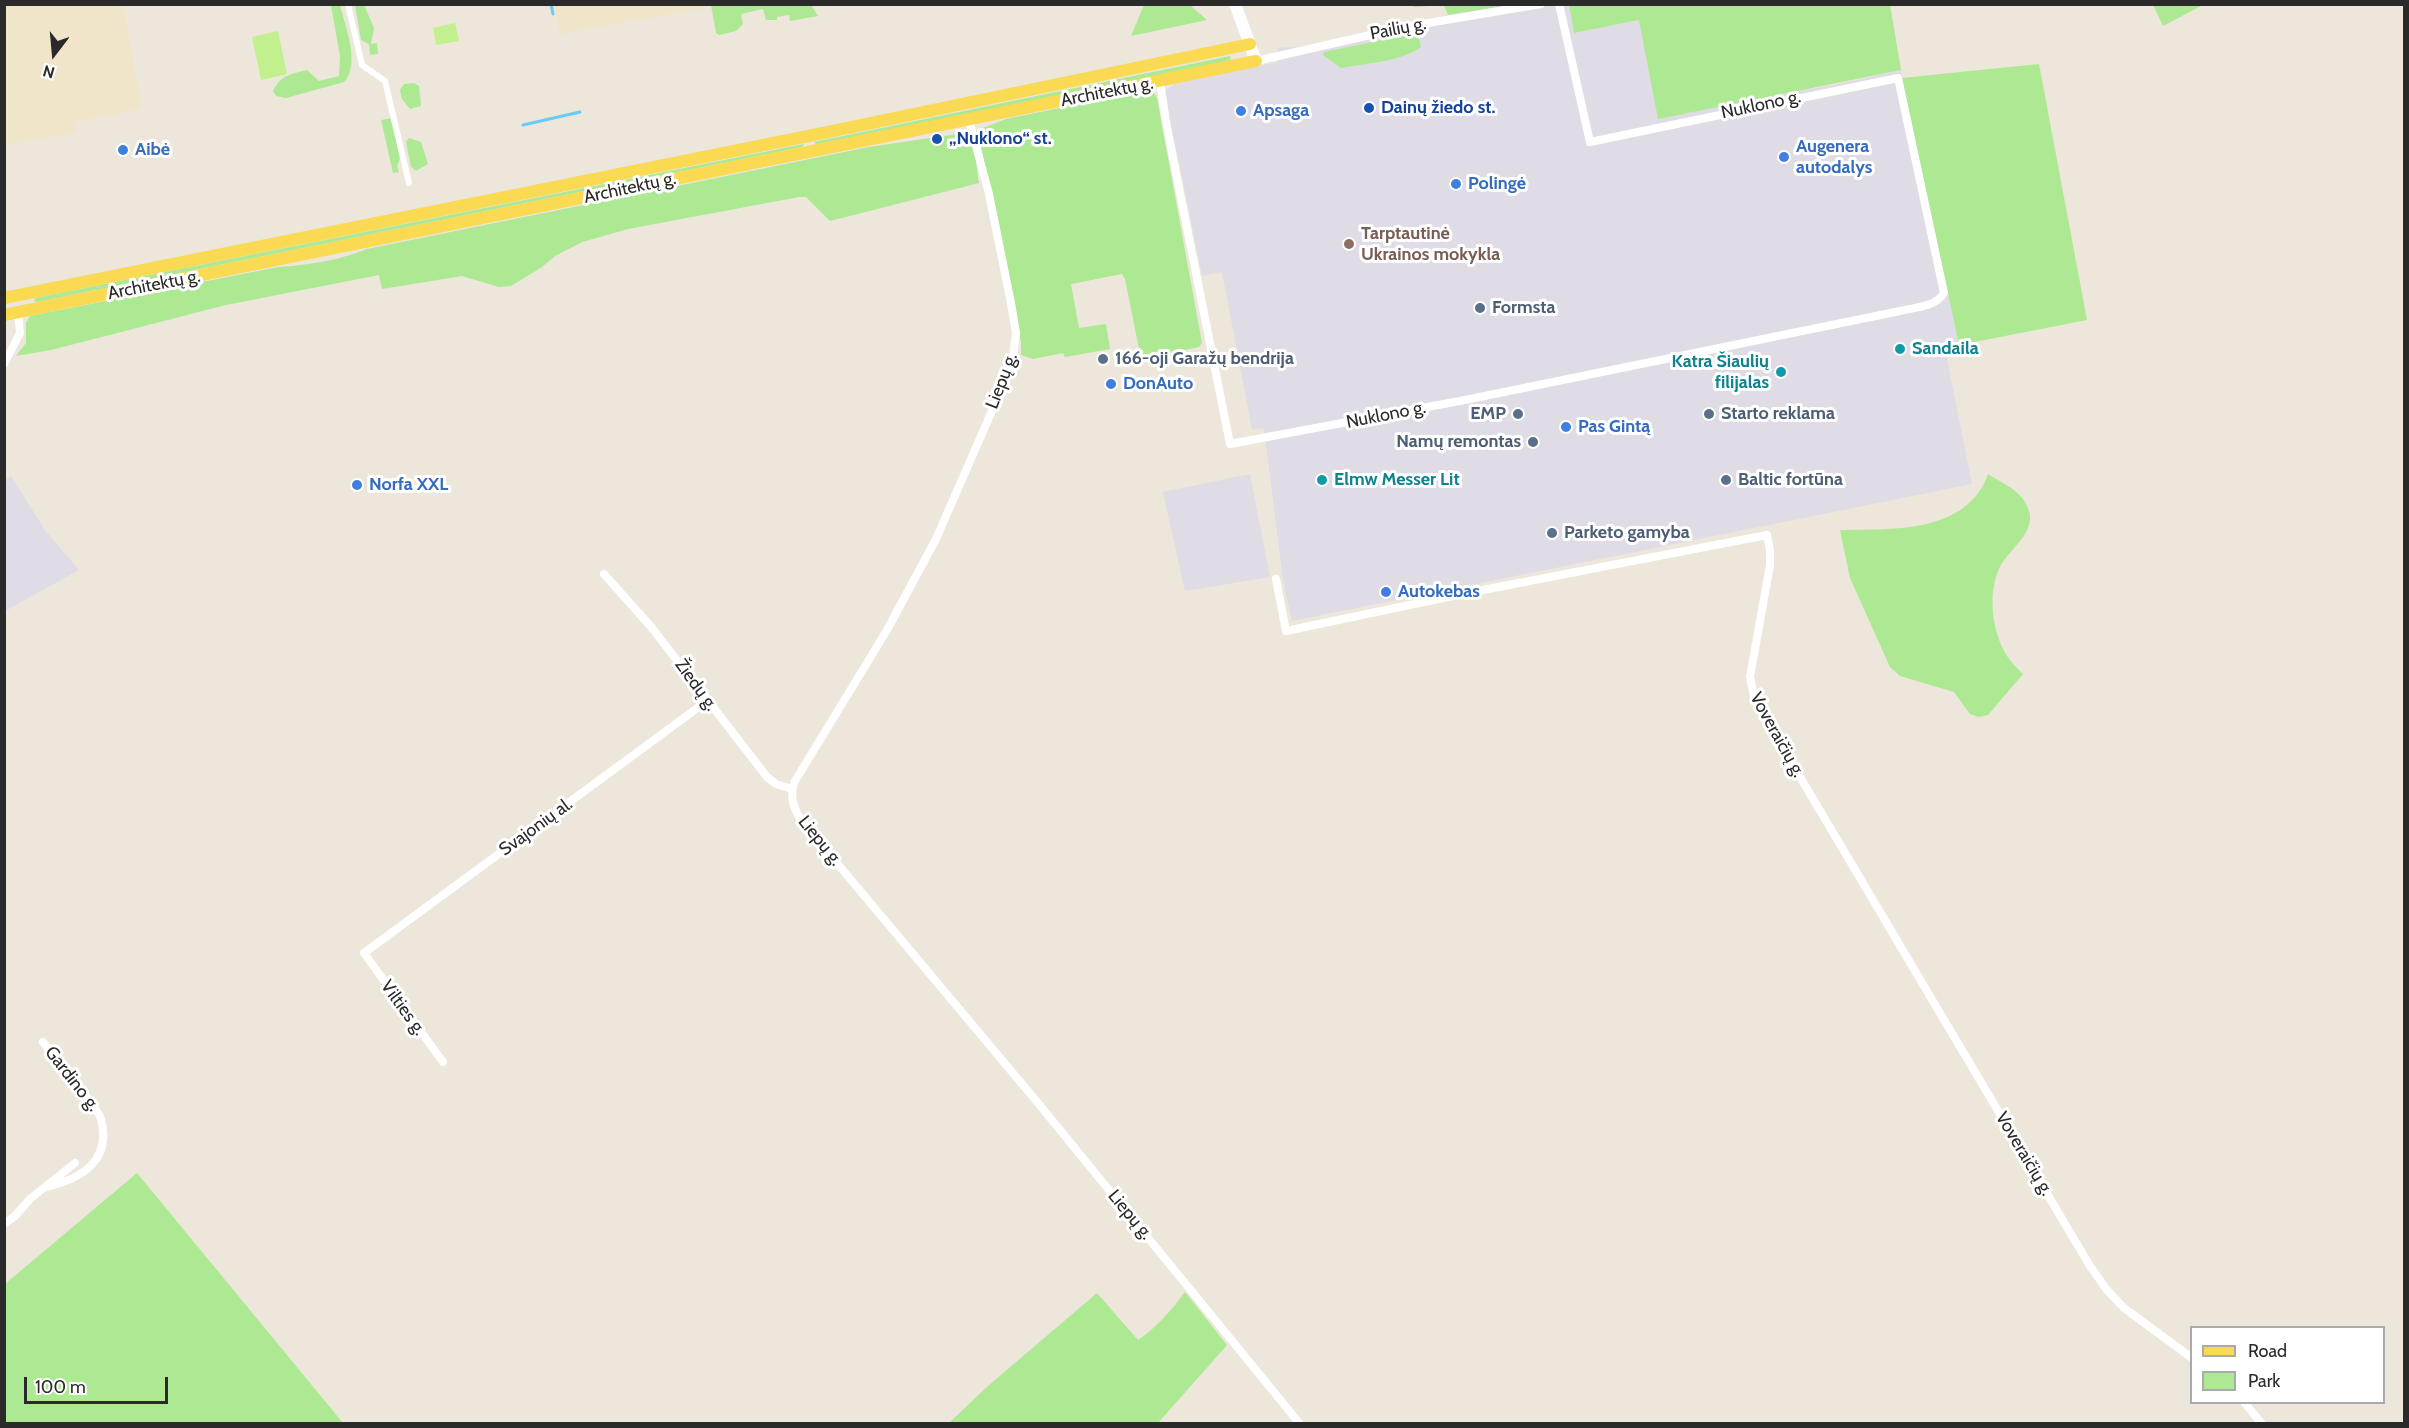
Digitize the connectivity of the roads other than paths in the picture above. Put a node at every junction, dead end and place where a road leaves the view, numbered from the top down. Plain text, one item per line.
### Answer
1 (348, 4) edge
2 (1235, 4) edge
3 (1541, 4) edge
4 (1559, 4) edge
5 (1250, 44) junction
6 (1256, 61) junction
7 (1160, 81) junction
8 (969, 120) junction
9 (804, 136) junction
10 (808, 152) junction
11 (409, 183) dead end
12 (28, 293) junction
13 (4, 298) edge
14 (32, 310) junction
15 (18, 312) junction
16 (4, 315) edge
17 (4, 363) edge
18 (604, 574) dead end
19 (1276, 579) dead end
20 (707, 701) junction
21 (792, 789) junction
22 (364, 953) joint
23 (43, 1042) dead end
24 (443, 1062) dead end
25 (75, 1163) dead end
26 (46, 1187) junction
27 (4, 1224) edge
28 (2190, 1357) edge
29 (2246, 1404) edge
30 (1300, 1424) edge
31 (2262, 1424) edge

1 - 11 street
2 - 5 main road
3 - 6 street, Pailių g.
4 - 7 street, Nuklono g.
5 - 6 main road
5 - 9 main road, Architektų g.
6 - 7 main road, Architektų g.
7 - 8 main road, Architektų g.
8 - 10 main road, Architektų g.
8 - 21 street, Liepų g.
9 - 10 main road
9 - 12 main road, Architektų g.
10 - 14 main road, Architektų g.
12 - 13 main road, Architektų g.
12 - 14 main road
14 - 15 main road, Architektų g.
15 - 16 main road, Architektų g.
15 - 17 street
18 - 20 street, Žiedų g.
19 - 28 street, Voveraičių g.
20 - 21 street, Žiedų g.
20 - 22 street, Svajonių al.
21 - 30 street, Liepų g.
22 - 24 street, Vilties g.
23 - 26 street, Gardino g.
25 - 26 street
26 - 27 street
29 - 31 street

